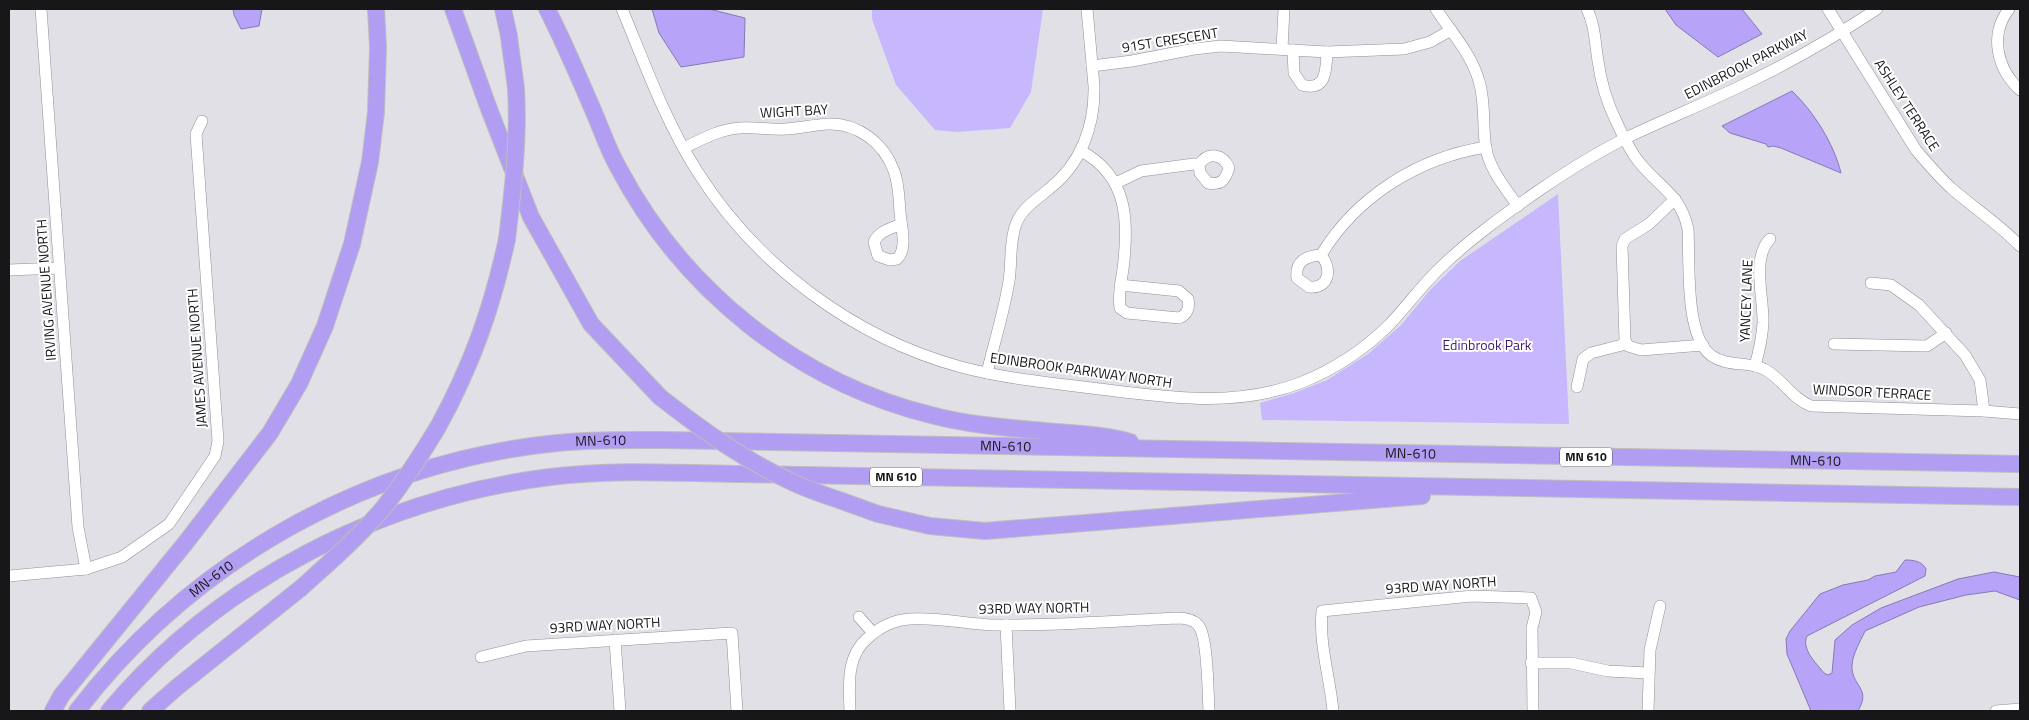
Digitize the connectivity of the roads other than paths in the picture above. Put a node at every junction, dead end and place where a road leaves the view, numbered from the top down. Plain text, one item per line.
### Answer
1 (40, 9) edge
2 (376, 9) edge
3 (453, 9) edge
4 (503, 9) edge
5 (547, 9) edge
6 (622, 9) edge
7 (1087, 9) edge
8 (1284, 9) edge
9 (1436, 9) edge
10 (1587, 9) edge
11 (1828, 9) edge
12 (1877, 9) edge
13 (2009, 9) edge
14 (1451, 30) junction
15 (1842, 31) junction
16 (1287, 50) junction
17 (1327, 52) junction
18 (1092, 66) junction
19 (2020, 90) edge
20 (202, 121) dead end
21 (1625, 139) junction
22 (1486, 147) junction
23 (684, 148) junction
24 (1081, 151) junction
25 (1199, 165) dead end
26 (1116, 183) junction
27 (1675, 198) junction
28 (1518, 206) junction
29 (901, 224) dead end
30 (1770, 239) dead end
31 (2020, 246) edge
32 (1321, 255) dead end
33 (59, 268) junction
34 (9, 270) edge
35 (1871, 283) dead end
36 (1120, 285) junction
37 (1946, 333) junction
38 (1626, 344) junction
39 (1834, 344) dead end
40 (1703, 346) junction
41 (1755, 366) junction
42 (987, 373) junction
43 (1576, 386) dead end
44 (1984, 411) junction
45 (2020, 414) edge
46 (1152, 448) junction
47 (2020, 464) edge
48 (1750, 492) junction
49 (2020, 497) edge
50 (86, 569) junction
51 (9, 576) edge
52 (1660, 606) dead end
53 (859, 617) dead end
54 (1006, 625) junction
55 (873, 634) junction
56 (615, 640) junction
57 (481, 658) dead end
58 (1532, 663) junction
59 (1648, 673) junction
60 (2020, 709) edge
61 (53, 711) edge
62 (77, 711) edge
63 (109, 711) edge
64 (150, 711) edge
65 (620, 711) edge
66 (737, 711) edge
67 (850, 711) edge
68 (1010, 711) edge
69 (1209, 711) edge
70 (1333, 711) edge
71 (1533, 711) edge
72 (1648, 711) edge
73 (1996, 711) edge

1 - 33 street, IRVING AVENUE NORTH
2 - 61 highway
3 - 48 highway, bridge
4 - 64 highway, bridge
5 - 46 highway
6 - 23 street, EDINBROOK PARKWAY NORTH
7 - 18 street
8 - 16 street
9 - 14 street
10 - 21 street, WINDSOR TERRACE
11 - 15 street, ASHLEY TERRACE
12 - 15 street, EDINBROOK PARKWAY
13 - 19 street
14 - 17 street, 91ST CRESCENT
14 - 22 street
15 - 21 street, EDINBROOK PARKWAY
15 - 31 street, ASHLEY TERRACE
16 - 17 street, 91ST CRESCENT
16 - 17 street
16 - 18 street, 91ST CRESCENT
18 - 24 street
20 - 50 street, JAMES AVENUE NORTH
21 - 27 street, WINDSOR TERRACE
21 - 28 street, EDINBROOK PARKWAY NORTH
22 - 28 street
22 - 32 street
23 - 29 street, WIGHT BAY
23 - 42 street, EDINBROOK PARKWAY NORTH
24 - 26 street
24 - 42 street
25 - 26 street
26 - 36 street
27 - 38 street
27 - 40 street, WINDSOR TERRACE
28 - 42 street, EDINBROOK PARKWAY NORTH
30 - 41 street, YANCEY LANE
33 - 34 street
33 - 50 street, IRVING AVENUE NORTH
35 - 37 street
36 - 36 street
37 - 39 street
37 - 44 street
38 - 40 street
38 - 43 street
40 - 41 street, WINDSOR TERRACE
41 - 44 street, WINDSOR TERRACE
44 - 45 street, WINDSOR TERRACE
46 - 47 highway, MN-610 / MN 610
46 - 62 highway, MN-610 / MN 610
48 - 49 highway, MN-610 / MN 610
48 - 63 highway, MN-610 / MN 610
50 - 51 street, JAMES AVENUE NORTH
52 - 59 street
53 - 55 street
54 - 55 street, 93RD WAY NORTH
54 - 68 street
54 - 69 street, 93RD WAY NORTH
55 - 67 street
56 - 57 street, 93RD WAY NORTH
56 - 65 street
56 - 66 street, 93RD WAY NORTH
58 - 59 street
58 - 70 street, 93RD WAY NORTH
58 - 71 street
59 - 72 street
60 - 73 street

